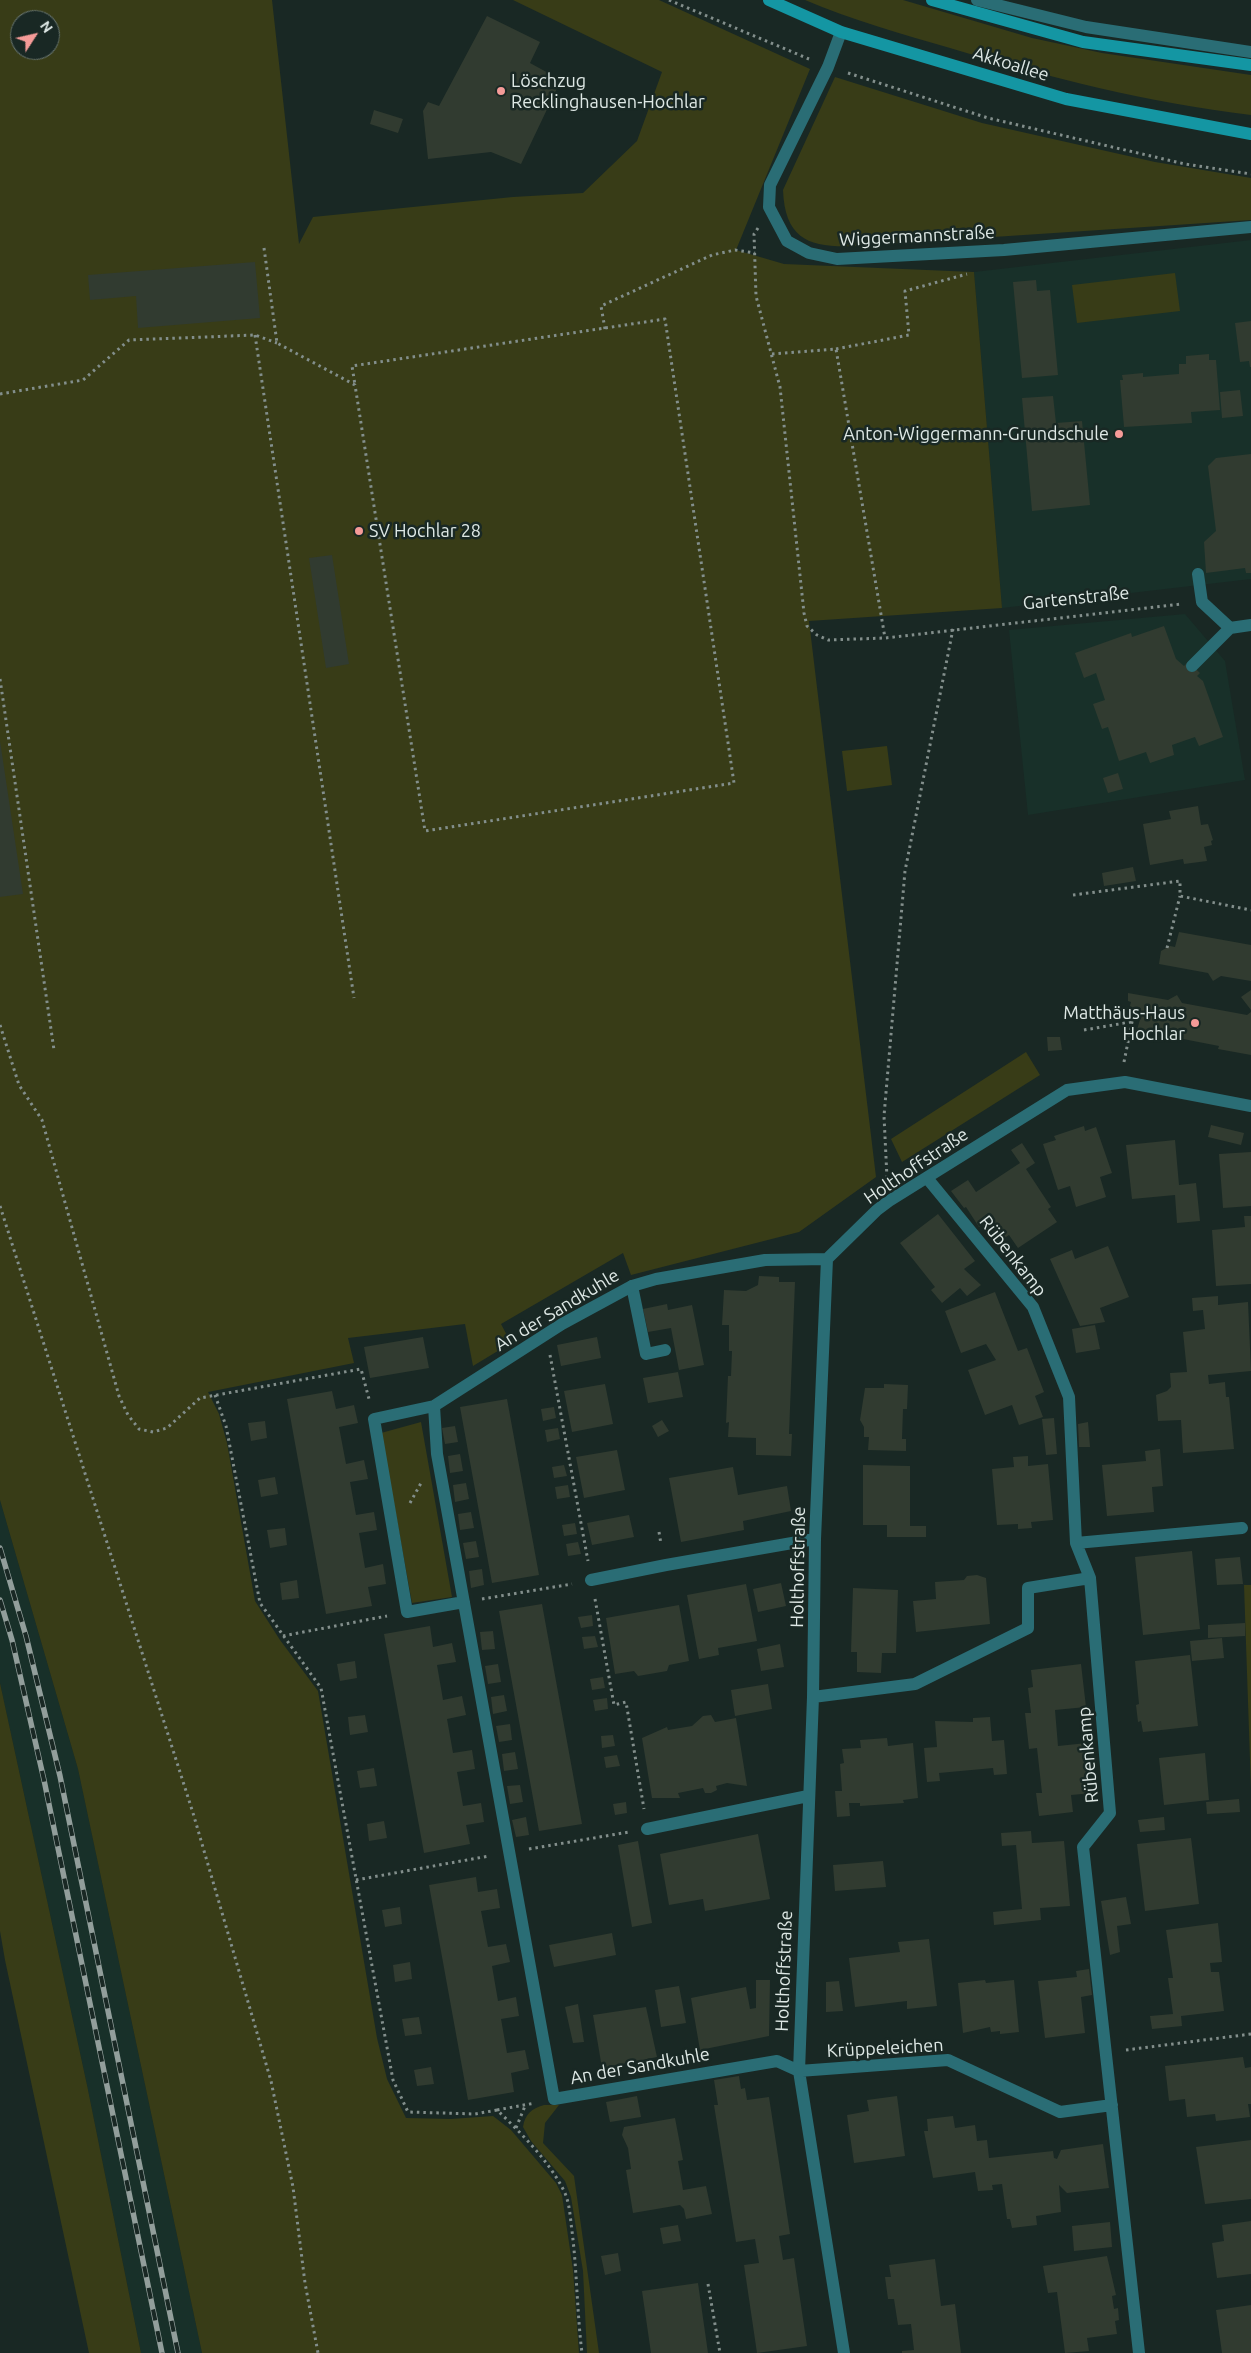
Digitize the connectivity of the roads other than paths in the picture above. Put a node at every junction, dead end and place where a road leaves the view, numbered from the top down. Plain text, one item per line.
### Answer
1 (769, 0) edge
2 (932, 0) edge
3 (977, 0) edge
4 (841, 32) junction
5 (1251, 52) edge
6 (1251, 65) edge
7 (1251, 134) edge
8 (1251, 227) edge
9 (1198, 574) dead end
10 (1251, 625) edge
11 (1230, 628) junction
12 (1192, 666) dead end
13 (1251, 1106) edge
14 (927, 1178) junction
15 (827, 1258) junction
16 (632, 1286) junction
17 (665, 1350) dead end
18 (434, 1406) junction
19 (1242, 1528) dead end
20 (815, 1539) junction
21 (1076, 1543) junction
22 (1090, 1578) junction
23 (592, 1580) road end
24 (464, 1602) junction
25 (813, 1697) junction
26 (808, 1796) junction
27 (647, 1829) road end
28 (798, 2071) junction
29 (1112, 2105) junction
30 (844, 2353) edge
31 (1139, 2353) edge

1 - 4 main road, Akkoallee
2 - 6 main road
3 - 5 street
4 - 7 main road, Akkoallee
4 - 8 street, Wiggermannstraße
9 - 11 street
10 - 11 street
11 - 12 street
13 - 14 street, Holthoffstraße
14 - 15 street, Holthoffstraße
14 - 21 street, Rübenkamp
15 - 16 street, An der Sandkuhle
15 - 20 street, Holthoffstraße
16 - 17 street
16 - 18 street, An der Sandkuhle
18 - 24 street, An der Sandkuhle
18 - 24 street, An der Sandkuhle
19 - 21 street
20 - 23 street
20 - 25 street, Holthoffstraße
21 - 22 street, Rübenkamp
22 - 25 street
22 - 29 street, Rübenkamp
24 - 28 street, An der Sandkuhle
25 - 26 street, Holthoffstraße
26 - 27 street
26 - 28 street, Holthoffstraße
28 - 29 street, Krüppeleichen
28 - 30 street, Holthoffstraße
29 - 31 street

